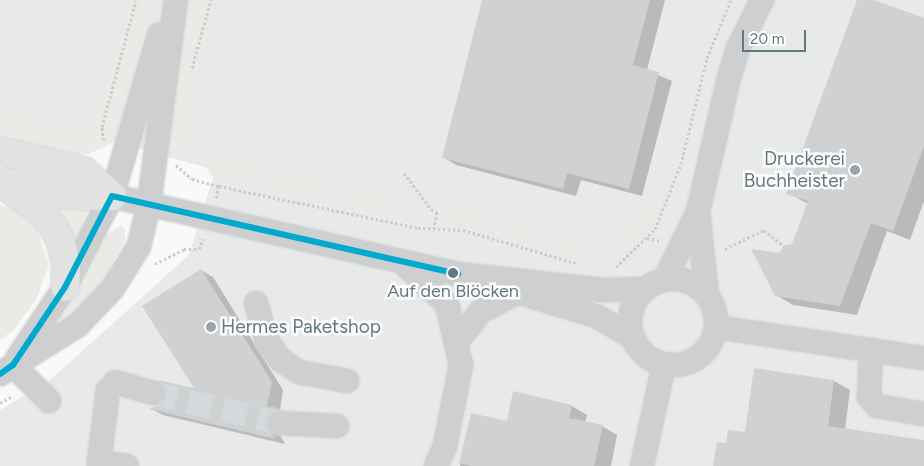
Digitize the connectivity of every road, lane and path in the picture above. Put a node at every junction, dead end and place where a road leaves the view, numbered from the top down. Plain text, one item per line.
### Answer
1 (170, 0) edge
2 (176, 0) edge
3 (731, 0) edge
4 (762, 0) edge
5 (0, 151) edge
6 (176, 164) dead end
7 (404, 173) dead end
8 (0, 182) edge
9 (112, 196) junction
10 (149, 204) junction
11 (698, 212) junction
12 (434, 228) junction
13 (764, 230) dead end
14 (784, 246) dead end
15 (406, 265) junction
16 (586, 266) dead end
17 (613, 269) dead end
18 (458, 274) junction
19 (655, 284) junction
20 (65, 287) junction
21 (518, 292) junction
22 (707, 295) junction
23 (256, 303) dead end
24 (716, 327) junction
25 (633, 337) junction
26 (456, 343) junction
27 (870, 350) junction
28 (924, 358) edge
29 (664, 364) junction
30 (7, 369) edge
31 (347, 382) dead end
32 (153, 393) tunnel mouth
33 (49, 401) dead end
34 (924, 414) edge
35 (279, 424) tunnel mouth
36 (337, 426) dead end
37 (127, 466) edge
38 (436, 466) edge
39 (642, 466) edge

1 - 9 street
2 - 10 street
3 - 17 path
4 - 11 street
5 - 9 highway
6 - 12 path
7 - 12 path
8 - 9 highway
8 - 20 highway
9 - 10 street
9 - 20 street
10 - 15 street
10 - 30 street
11 - 19 street
11 - 22 street
12 - 16 path
13 - 14 path
15 - 18 street
15 - 26 street
18 - 19 street
18 - 21 street
19 - 22 street
19 - 25 street
20 - 30 street
21 - 25 street
21 - 26 street
22 - 24 street
23 - 31 street
24 - 27 street
24 - 29 street
25 - 29 street
26 - 38 street
27 - 28 street
27 - 34 street
29 - 39 street
30 - 33 street
32 - 37 street
35 - 36 street

